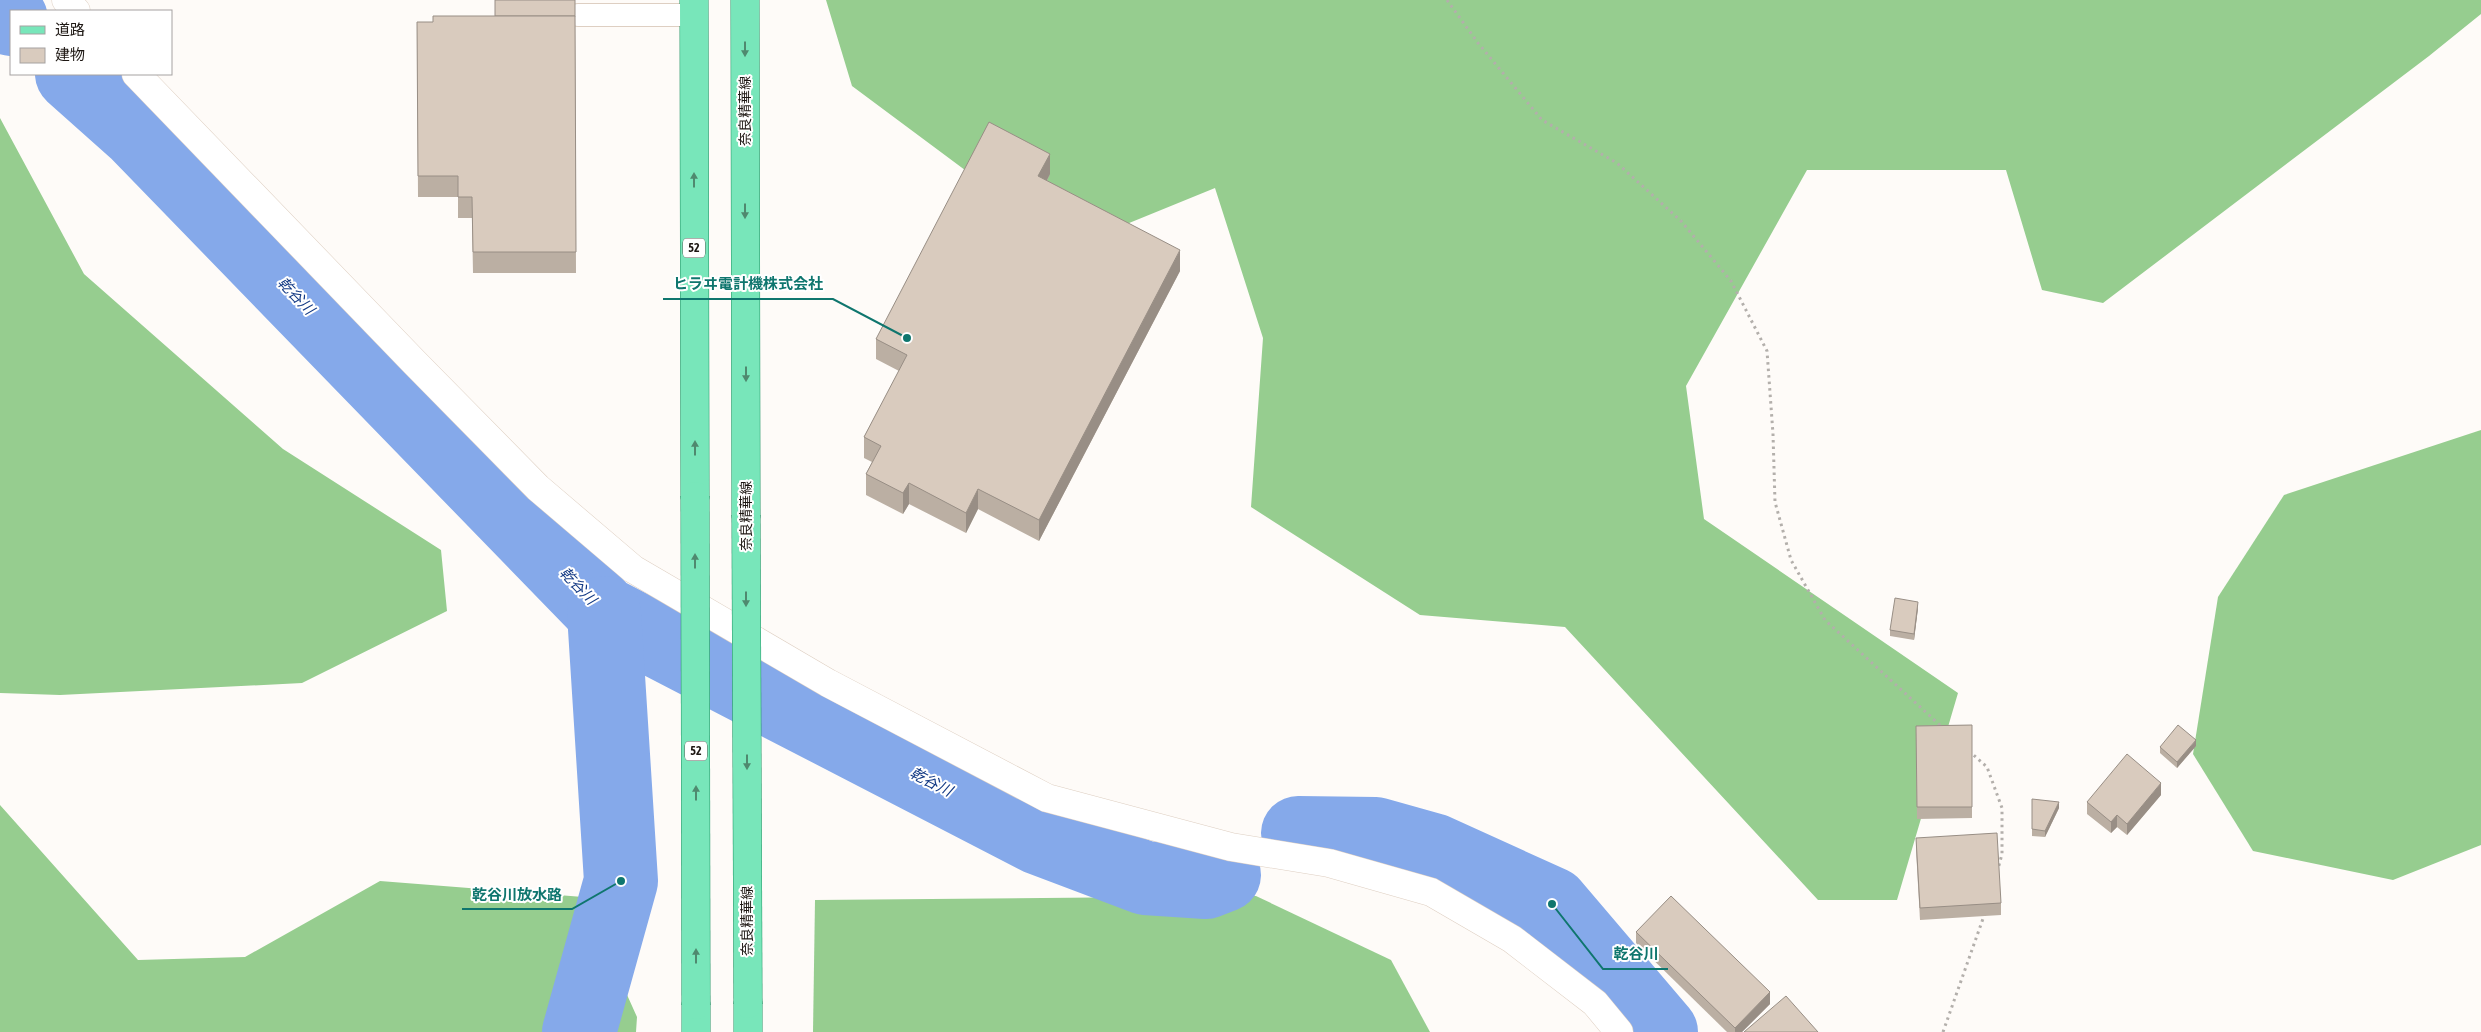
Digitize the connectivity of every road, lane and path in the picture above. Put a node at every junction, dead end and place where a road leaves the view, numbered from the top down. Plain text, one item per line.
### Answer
1 (66, 0) edge
2 (745, 0) edge
3 (1447, 0) edge
4 (694, 7) edge
5 (75, 10) edge
6 (578, 15) dead end
7 (137, 75) edge
8 (1943, 727) edge
9 (1965, 747) edge
10 (1998, 871) edge
11 (1988, 904) edge
12 (696, 1032) edge
13 (748, 1032) edge
14 (1619, 1032) edge
15 (1943, 1032) edge

1 - 5 street
2 -> 13 main road, 奈良精華線, bridge
3 - 8 path
4 - 6 lane
12 -> 4 main road, 52, bridge
7 - 14 street
9 - 10 path
11 - 15 path

